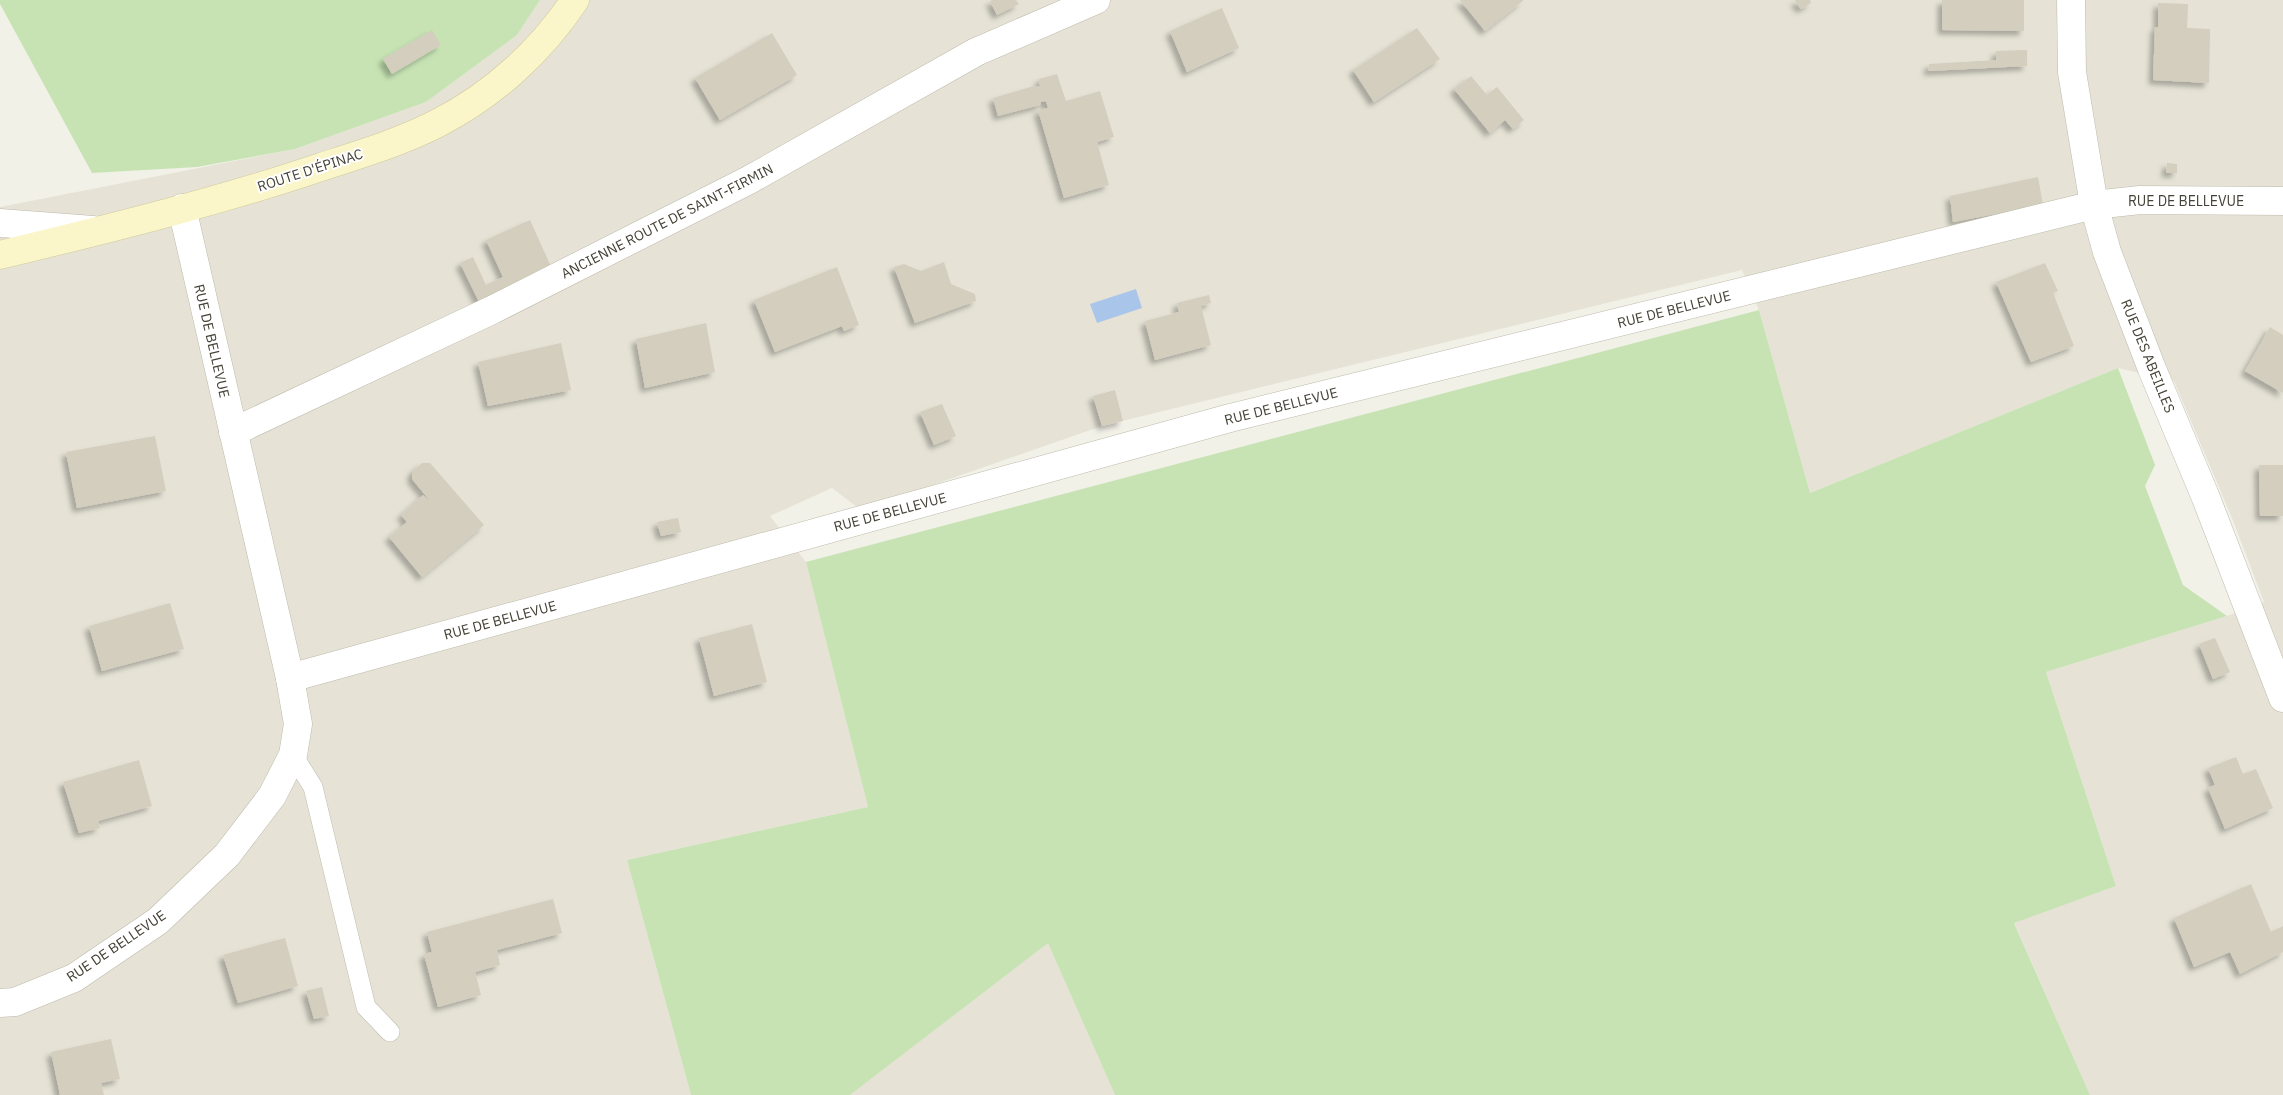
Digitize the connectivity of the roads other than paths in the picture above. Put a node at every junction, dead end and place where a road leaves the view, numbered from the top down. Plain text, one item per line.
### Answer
1 (575, 0) edge
2 (1096, 0) edge
3 (2071, 0) edge
4 (2283, 201) edge
5 (2094, 205) junction
6 (182, 208) junction
7 (0, 223) edge
8 (95, 230) junction
9 (0, 255) edge
10 (233, 432) junction
11 (290, 678) junction
12 (2283, 698) edge
13 (293, 755) junction
14 (0, 1003) edge
15 (390, 1032) dead end

1 - 6 main road, ROUTE D'ÉPINAC
2 - 10 street, ANCIENNE ROUTE DE SAINT-FIRMIN
3 - 5 street, RUE DES ABEILLES
4 - 5 street, RUE DE BELLEVUE
5 - 11 street, RUE DE BELLEVUE
5 - 12 street, RUE DES ABEILLES
6 - 8 main road, ROUTE D'ÉPINAC
6 - 10 street, RUE DE BELLEVUE
7 - 8 street
8 - 9 main road, ROUTE D'ÉPINAC
10 - 11 street, RUE DE BELLEVUE
11 - 13 street, RUE DE BELLEVUE
13 - 14 street, RUE DE BELLEVUE
13 - 15 lane

